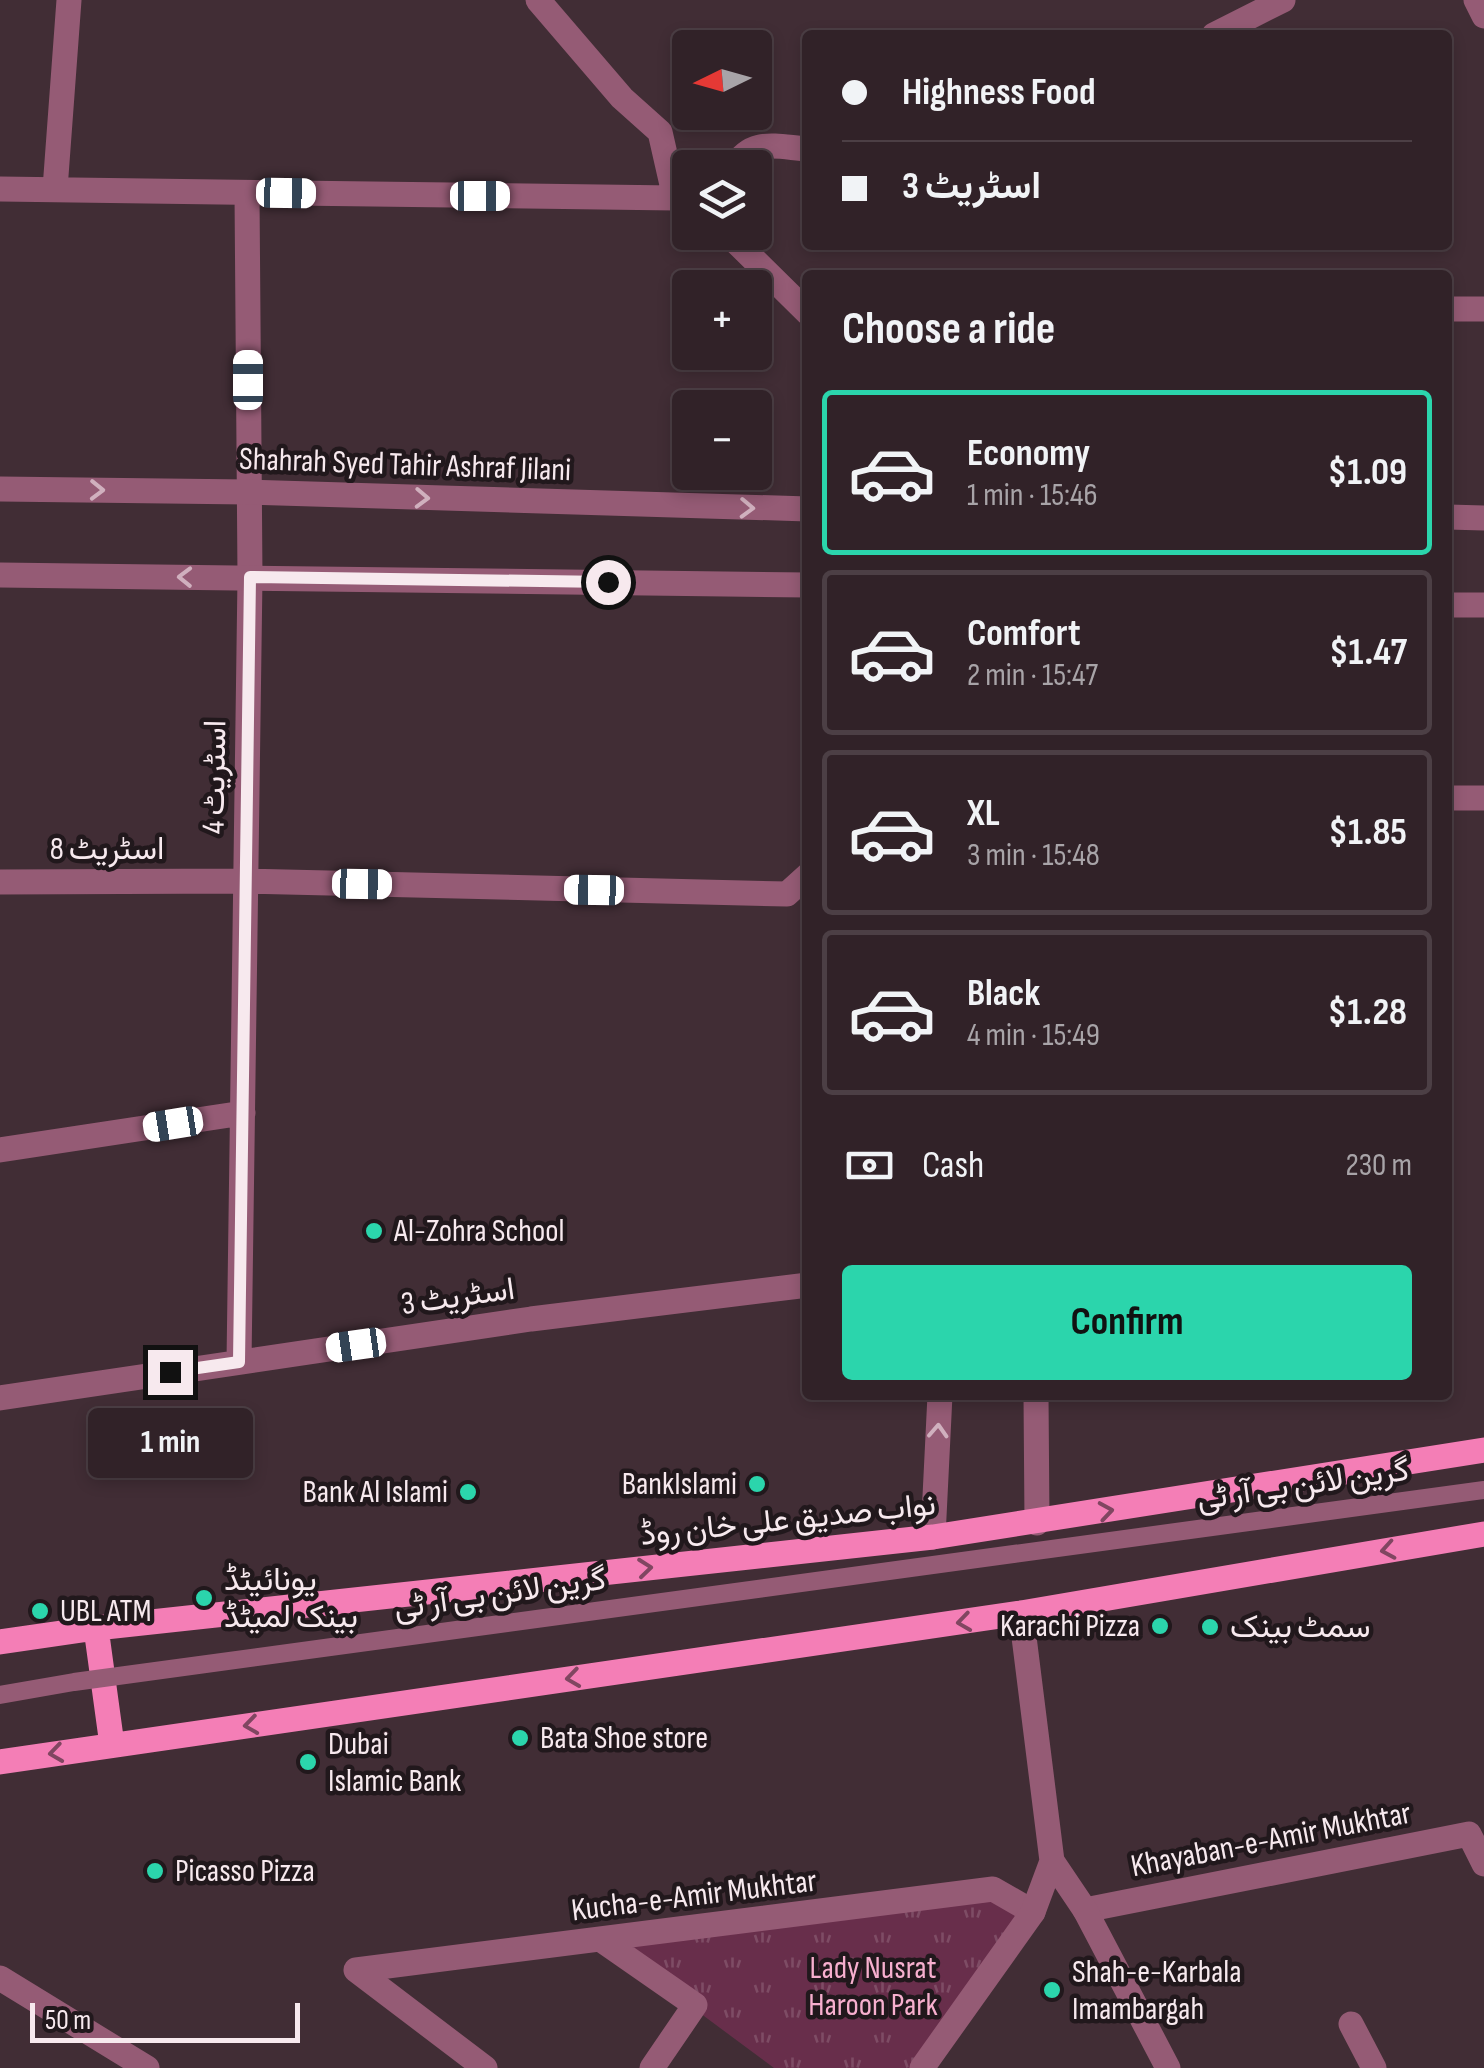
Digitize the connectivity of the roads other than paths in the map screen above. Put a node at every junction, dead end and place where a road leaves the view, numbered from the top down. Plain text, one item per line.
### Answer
1 (69, 0) edge
2 (538, 0) edge
3 (1283, 0) edge
4 (1476, 0) edge
5 (1484, 16) edge
6 (1224, 30) edge
7 (802, 149) edge
8 (747, 150) edge
9 (672, 167) edge
10 (0, 188) edge
11 (55, 190) junction
12 (247, 193) junction
13 (672, 200) edge
14 (744, 250) edge
15 (802, 307) edge
16 (1452, 309) edge
17 (1484, 309) edge
18 (0, 489) edge
19 (248, 492) junction
20 (802, 510) edge
21 (1452, 517) edge
22 (1484, 518) edge
23 (0, 575) edge
24 (250, 577) junction
25 (802, 584) edge
26 (1452, 605) edge
27 (1484, 605) edge
28 (1452, 798) edge
29 (1484, 798) edge
30 (802, 880) edge
31 (0, 882) edge
32 (246, 882) junction
33 (242, 1113) junction
34 (0, 1150) edge
35 (802, 1286) edge
36 (239, 1362) junction
37 (0, 1398) edge
38 (940, 1400) edge
39 (1036, 1400) edge
40 (1484, 1450) edge
41 (1484, 1490) edge
42 (1037, 1522) junction
43 (1484, 1534) edge
44 (934, 1537) junction
45 (1022, 1613) junction
46 (96, 1628) junction
47 (0, 1642) edge
48 (0, 1695) edge
49 (112, 1745) junction
50 (0, 1762) edge
51 (1052, 1861) junction
52 (1484, 1864) edge
53 (1084, 1910) junction
54 (1033, 1912) junction
55 (603, 1941) junction
56 (0, 1978) edge
57 (1351, 2024) dead end
58 (147, 2068) edge
59 (485, 2068) edge
60 (652, 2068) edge
61 (922, 2068) edge
62 (1168, 2068) edge
63 (1374, 2068) edge

1 - 11 street
2 - 9 street
3 - 6 street
4 - 5 street
7 - 8 street
10 - 11 street
11 - 12 street
12 - 13 street
12 - 19 street, اسٹریٹ 4
14 - 15 street
16 - 17 street
18 -> 19 street, Shahrah Syed Tahir Ashraf Jilani
19 -> 20 street, Shahrah Syed Tahir Ashraf Jilani
19 - 24 street, اسٹریٹ 4
21 - 22 street
24 -> 23 street
24 - 25 street
24 - 32 street, اسٹریٹ 4
26 - 27 street
28 - 29 street
30 - 32 street, اسٹریٹ 8
31 - 32 street, اسٹریٹ 8
32 - 33 street, اسٹریٹ 4
33 - 34 street
33 - 36 street, اسٹریٹ 4
35 - 36 street, اسٹریٹ 3
36 - 37 street, اسٹریٹ 3
44 -> 38 street
39 - 42 street
42 -> 40 main road, نواب صدیق علی خان روڈ
41 - 48 lane, گرین لائن بی آر ٹی, bridge
42 - 44 main road, نواب صدیق علی خان روڈ
43 -> 45 main road
46 -> 44 main road, نواب صدیق علی خان روڈ
45 -> 49 main road
45 - 51 street
46 - 47 main road, نواب صدیق علی خان روڈ
46 - 49 main road
49 -> 50 main road
51 - 53 street
51 - 54 street
52 - 53 street, Khayaban-e-Amir Mukhtar
53 - 62 street
54 - 55 street, Kucha-e-Amir Mukhtar
54 - 61 street
55 - 59 street, Kucha-e-Amir Mukhtar
55 - 60 street
56 - 58 street
57 - 63 street

